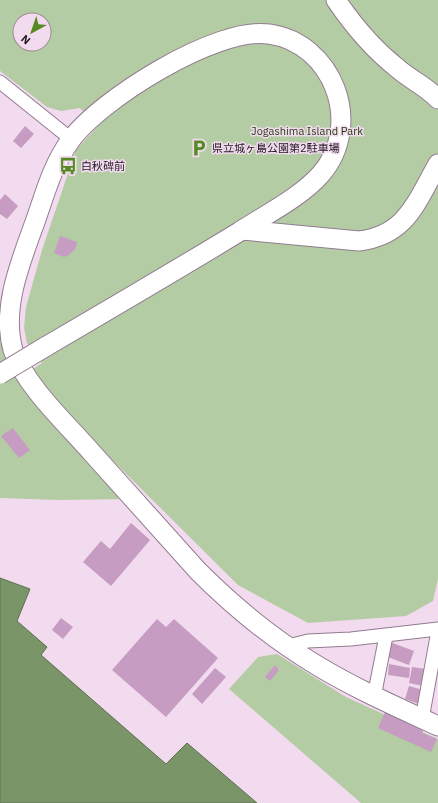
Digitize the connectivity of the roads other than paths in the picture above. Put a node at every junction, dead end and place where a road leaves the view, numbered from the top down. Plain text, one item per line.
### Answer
1 (336, 0) edge
2 (0, 82) edge
3 (438, 99) edge
4 (71, 139) junction
5 (438, 164) edge
6 (242, 230) junction
7 (0, 374) edge
8 (438, 630) edge
9 (386, 636) junction
10 (288, 646) junction
11 (374, 697) junction
12 (430, 722) edge

1 - 3 street
2 - 4 street
4 - 6 street
4 - 10 street
5 - 6 street
6 - 7 street, bridge
8 - 9 street
8 - 12 street
9 - 10 street
9 - 11 street
10 - 11 street
11 - 12 street

